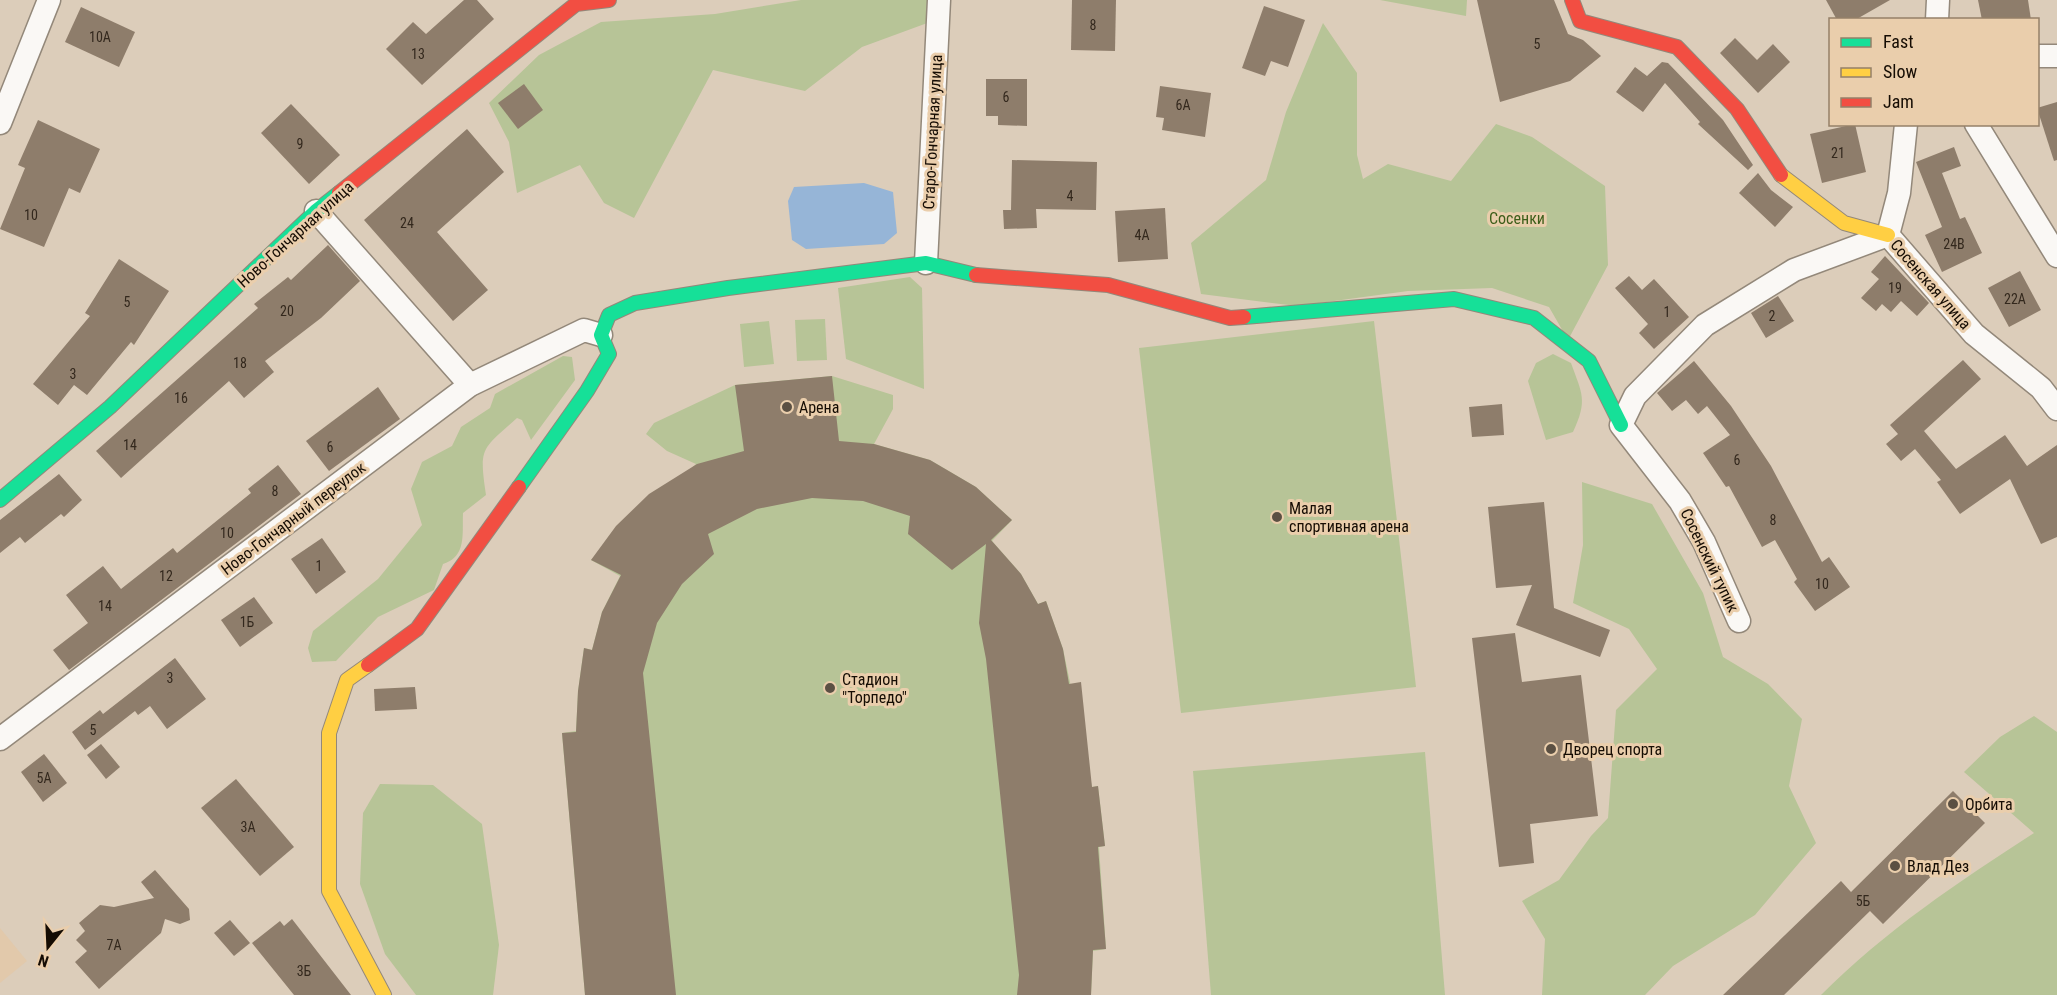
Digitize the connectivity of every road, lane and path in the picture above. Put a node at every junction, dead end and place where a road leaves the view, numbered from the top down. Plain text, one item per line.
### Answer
1 (49, 0) edge
2 (609, 0) edge
3 (939, 0) edge
4 (1572, 0) edge
5 (1938, 0) edge
6 (1937, 18) edge
7 (2039, 56) edge
8 (2057, 56) edge
9 (0, 123) edge
10 (1906, 126) edge
11 (1977, 126) edge
12 (316, 211) junction
13 (1888, 235) junction
14 (2057, 256) edge
15 (926, 263) junction
16 (601, 335) junction
17 (470, 385) junction
18 (2057, 409) edge
19 (1621, 425) junction
20 (0, 500) edge
21 (1739, 621) dead end
22 (0, 739) edge
23 (384, 995) edge

1 - 9 street
2 - 12 street, Ново-Гончарная улица
3 - 15 street, Старо-Гончарная улица
4 - 13 street
5 - 6 street
7 - 8 street
10 - 13 street, Сосенская улица
11 - 14 street
12 - 17 street
12 - 20 street, Ново-Гончарная улица
13 - 18 street, Сосенская улица
13 - 19 street
15 - 16 street
15 - 19 street
16 - 17 street, Ново-Гончарный переулок
16 - 23 street
17 - 22 street, Ново-Гончарный переулок
19 - 21 street, Сосенский тупик

